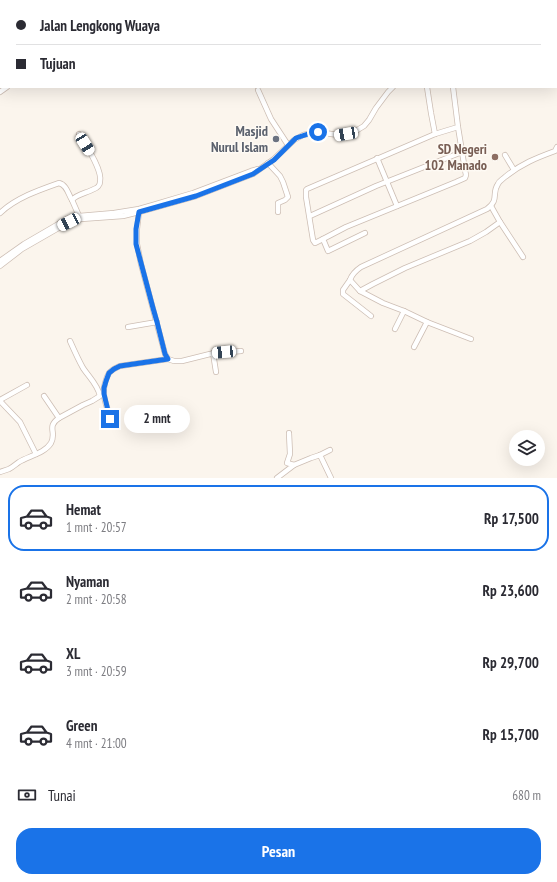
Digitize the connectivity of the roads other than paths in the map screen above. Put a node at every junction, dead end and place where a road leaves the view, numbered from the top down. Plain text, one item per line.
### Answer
1 (392, 88) edge
2 (427, 88) edge
3 (453, 88) edge
4 (258, 90) dead end
5 (458, 128) junction
6 (79, 134) dead end
7 (435, 134) junction
8 (288, 145) junction
9 (556, 150) edge
10 (462, 152) junction
11 (505, 155) dead end
12 (377, 158) junction
13 (268, 163) junction
14 (260, 169) junction
15 (514, 170) junction
16 (387, 181) junction
17 (72, 200) junction
18 (397, 206) junction
19 (491, 206) junction
20 (139, 212) junction
21 (278, 212) dead end
22 (0, 213) edge
23 (79, 216) junction
24 (310, 216) junction
25 (500, 222) junction
26 (365, 233) dead end
27 (323, 239) junction
28 (523, 257) dead end
29 (4, 258) edge
30 (0, 261) edge
31 (0, 266) edge
32 (350, 280) junction
33 (360, 292) junction
34 (404, 311) junction
35 (371, 316) dead end
36 (157, 322) junction
37 (427, 322) junction
38 (128, 327) dead end
39 (395, 329) dead end
40 (471, 339) dead end
41 (70, 341) dead end
42 (414, 347) dead end
43 (241, 351) dead end
44 (213, 354) junction
45 (168, 359) junction
46 (216, 372) dead end
47 (27, 385) dead end
48 (44, 396) dead end
49 (0, 400) edge
50 (59, 418) junction
51 (110, 419) dead end
52 (289, 433) dead end
53 (330, 450) dead end
54 (36, 454) junction
55 (320, 455) junction
56 (294, 465) junction
57 (0, 472) edge
58 (277, 478) edge
59 (331, 478) edge

1 - 8 street
2 - 7 street
3 - 5 street
4 - 8 street
5 - 7 street
5 - 10 street
6 - 17 street
7 - 12 street
8 - 13 street
9 - 15 street
10 - 16 street
10 - 18 street
11 - 15 street
12 - 16 street
12 - 24 street
13 - 14 street
13 - 21 street
14 - 20 street
14 - 23 street
15 - 19 street
16 - 18 street
16 - 24 street
17 - 22 street
17 - 23 street
18 - 27 street
19 - 25 street
19 - 32 street
20 - 29 street
20 - 36 street
23 - 29 street
24 - 27 street
25 - 28 street
25 - 33 street
26 - 27 street
29 - 30 street
29 - 31 street
32 - 33 street
32 - 35 street
33 - 34 street
34 - 37 street
34 - 39 street
36 - 38 street
36 - 45 street
37 - 40 street
37 - 42 street
41 - 50 street
43 - 44 street
44 - 45 street
44 - 46 street
45 - 51 street
47 - 49 street
48 - 50 street
49 - 54 street
50 - 54 street
52 - 56 street
53 - 55 street
54 - 57 street
55 - 56 street
55 - 59 street
56 - 58 street

